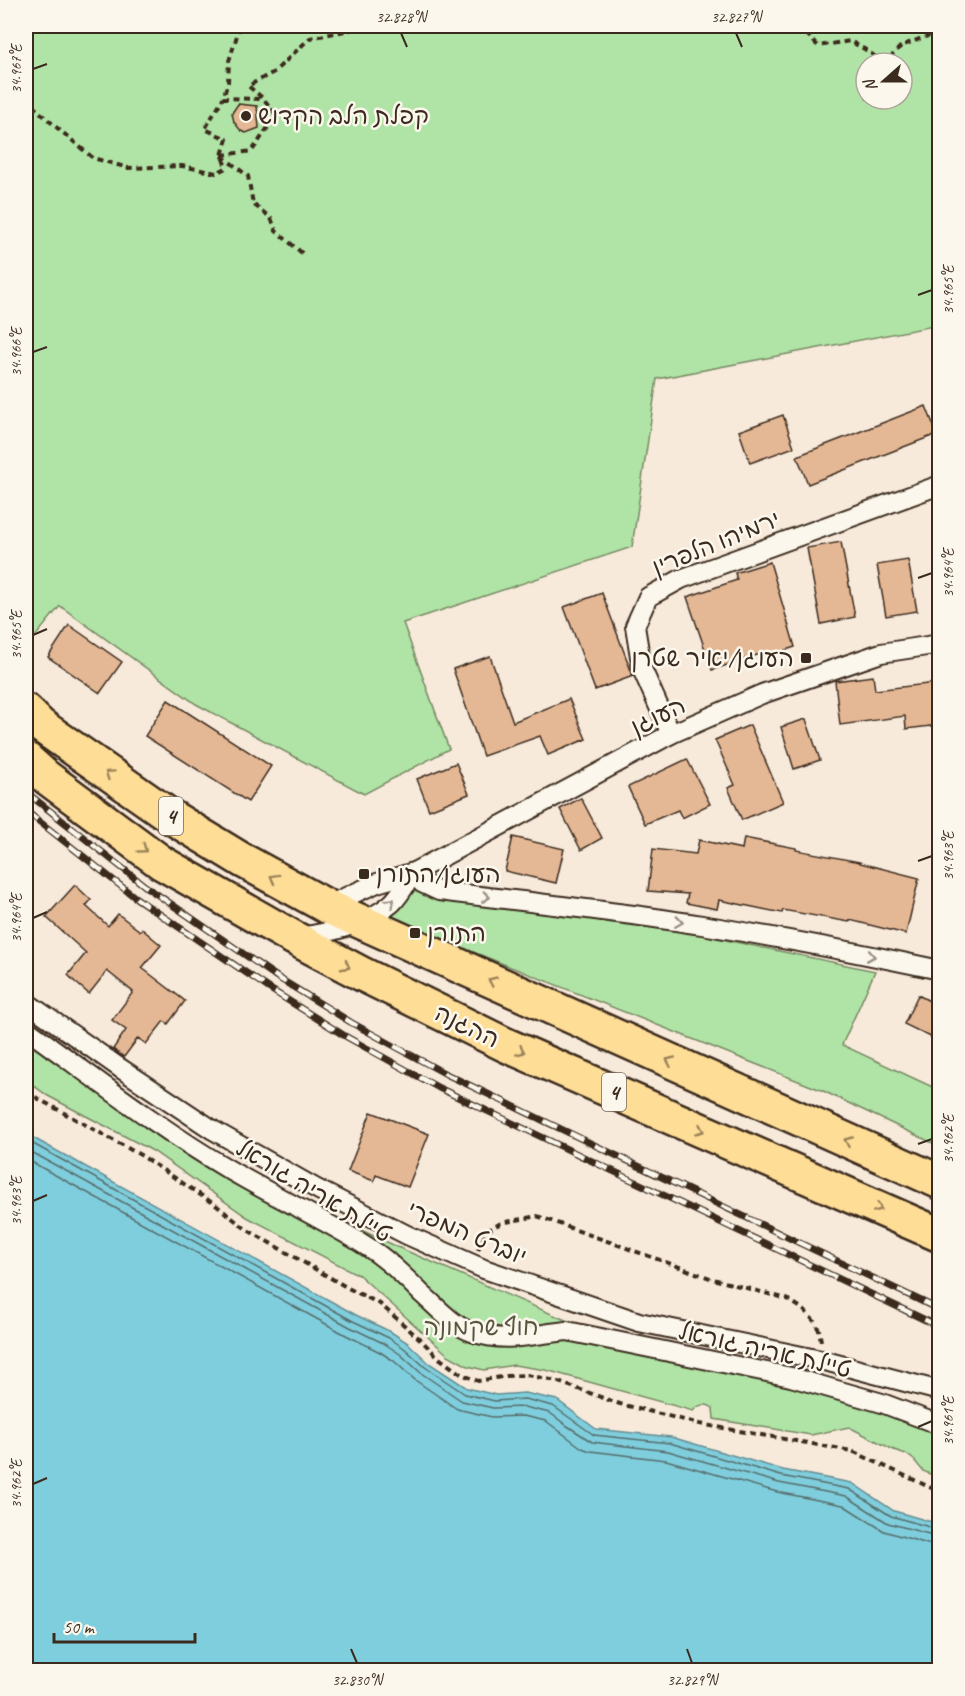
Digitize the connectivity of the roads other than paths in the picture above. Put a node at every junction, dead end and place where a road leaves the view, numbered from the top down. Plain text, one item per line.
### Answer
1 (939, 485) edge
2 (939, 644) edge
3 (26, 711) edge
4 (671, 734) junction
5 (26, 759) edge
6 (414, 872) junction
7 (326, 906) junction
8 (360, 922) junction
9 (294, 938) junction
10 (939, 970) edge
11 (26, 1002) edge
12 (26, 1029) edge
13 (939, 1182) edge
14 (939, 1235) edge
15 (939, 1391) edge
16 (939, 1425) edge

1 - 4 street, ירמיהו הלפרין
2 - 4 street, העוגן
7 -> 3 highway, ההגנה / 4
4 - 6 street, העוגן
5 -> 9 highway, ההגנה / 4
6 - 7 street, העוגן
8 -> 6 street, העוגן
6 -> 10 street
7 - 8 highway, ההגנה / 4
8 - 9 street, העוגן
13 -> 8 highway, ההגנה / 4
9 -> 14 highway, ההגנה / 4
11 - 15 street, יוברט המפרי
12 - 16 street, טיילת אריה גוראל

